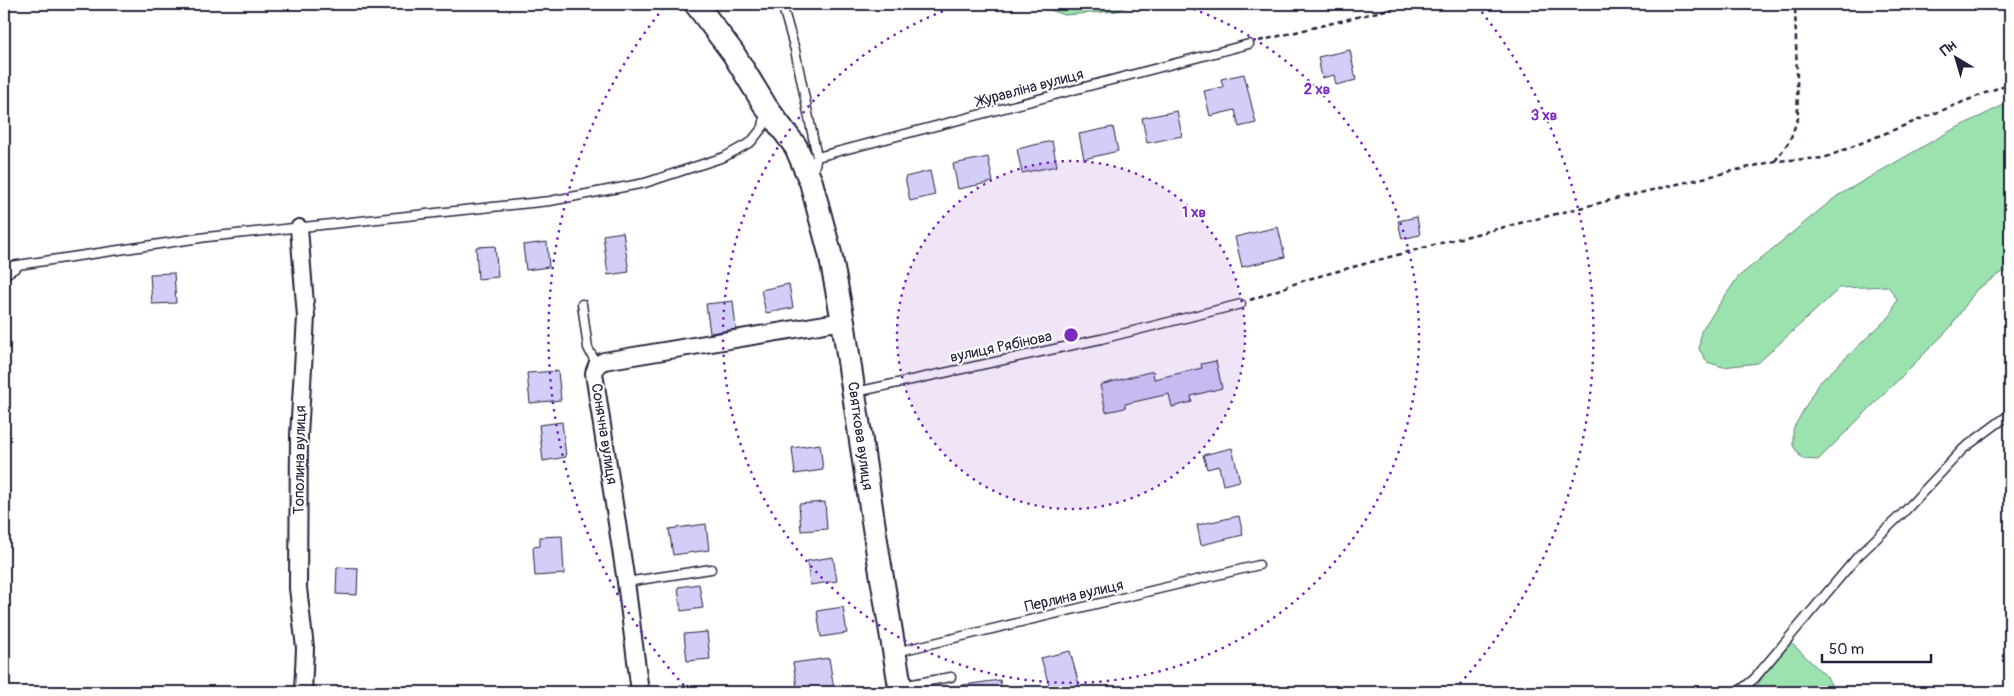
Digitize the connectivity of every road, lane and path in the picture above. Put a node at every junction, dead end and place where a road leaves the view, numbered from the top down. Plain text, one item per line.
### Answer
1 (696, 4) edge
2 (782, 4) edge
3 (1410, 4) edge
4 (1795, 4) edge
5 (1249, 44) joint
6 (2010, 83) edge
7 (766, 107) junction
8 (817, 157) junction
9 (1775, 161) junction
10 (811, 182) junction
11 (299, 228) junction
12 (20, 265) junction
13 (4, 267) edge
14 (4, 275) edge
15 (582, 304) dead end
16 (1241, 304) joint
17 (843, 321) junction
18 (597, 365) junction
19 (854, 392) junction
20 (2010, 414) edge
21 (1259, 566) dead end
22 (711, 568) dead end
23 (626, 582) junction
24 (895, 653) junction
25 (951, 678) dead end
26 (901, 689) edge
27 (302, 692) edge
28 (640, 692) edge
29 (1738, 692) edge

1 - 7 main road, Святкова вулиця
2 - 8 lane
3 - 5 path
4 - 9 path
5 - 8 lane, Журавліна вулиця
6 - 9 path
7 - 10 main road, Святкова вулиця
7 - 11 lane
8 - 10 lane
9 - 16 path
10 - 17 main road, Святкова вулиця
11 - 12 lane
11 - 27 street, Тополина вулиця
12 - 13 lane
12 - 14 lane
15 - 18 lane
16 - 19 lane, вулиця Рябінова
17 - 18 street, Сонячна вулиця
17 - 19 main road, Святкова вулиця
18 - 23 street, Сонячна вулиця
19 - 24 main road, Святкова вулиця
20 - 29 lane
21 - 24 lane, Перлина вулиця
22 - 23 lane
23 - 28 street, Сонячна вулиця
24 - 26 main road, Святкова вулиця
25 - 26 lane

